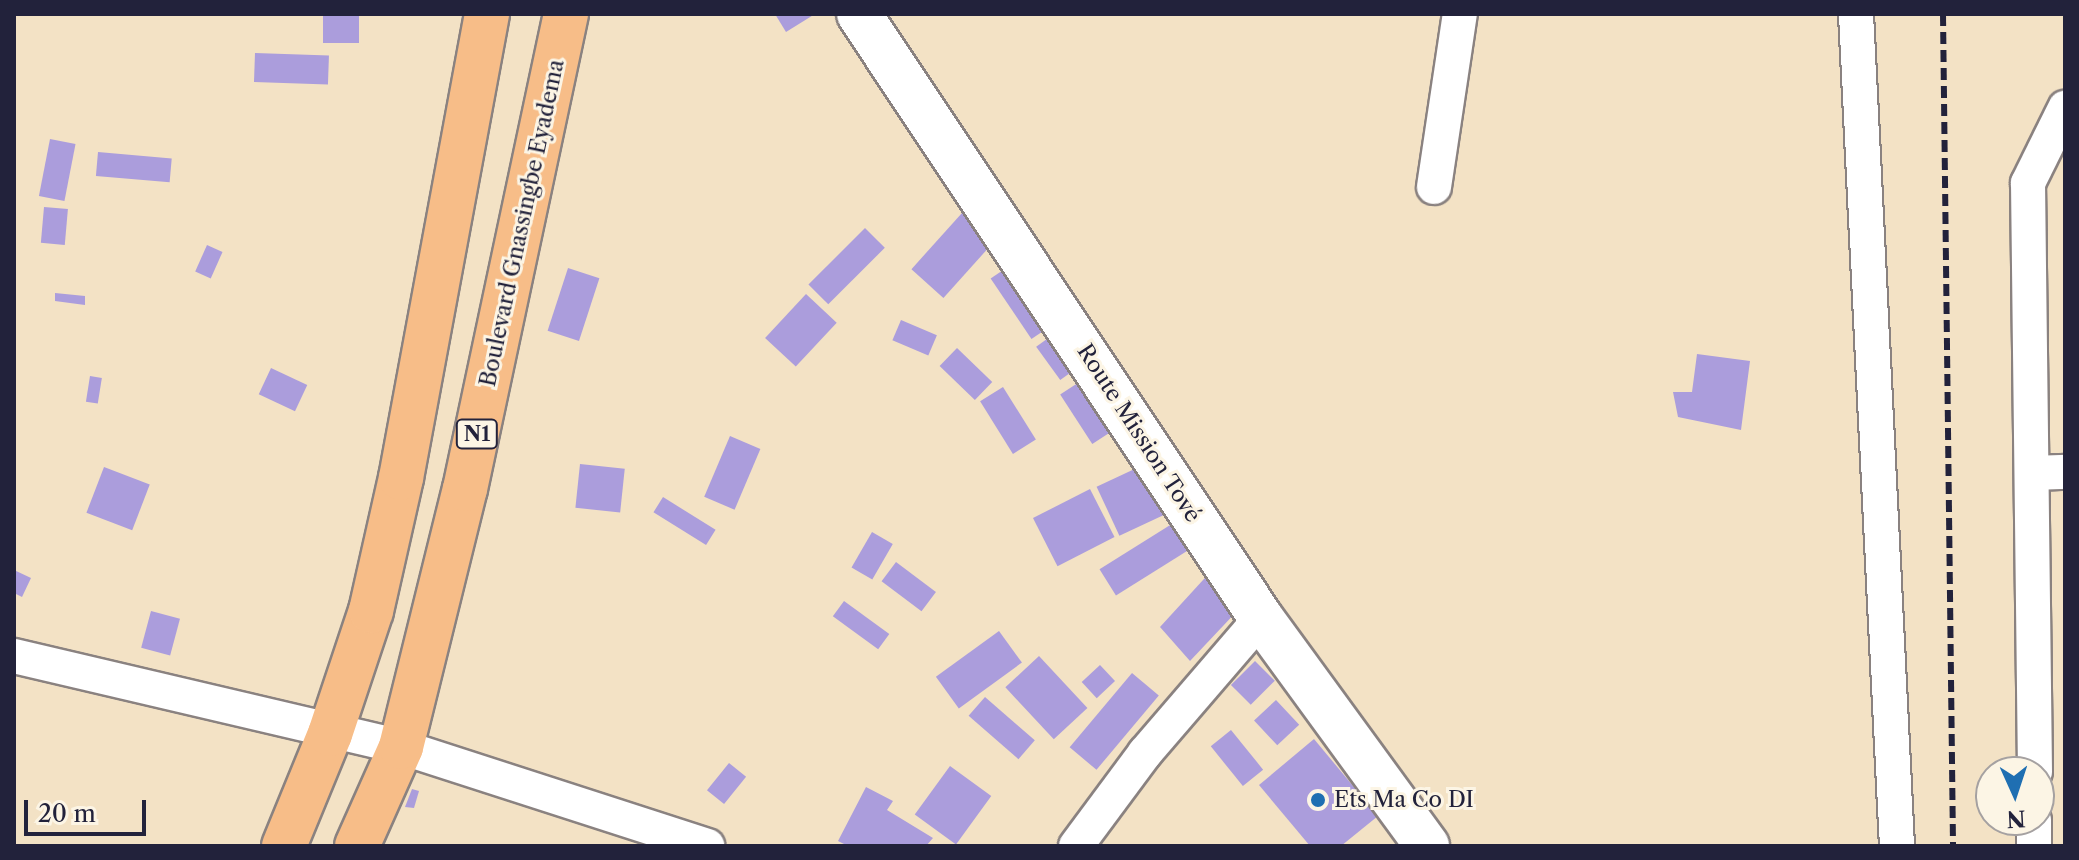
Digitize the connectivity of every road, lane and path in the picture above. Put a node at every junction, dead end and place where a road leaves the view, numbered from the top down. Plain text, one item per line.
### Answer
1 (487, 14) edge
2 (566, 14) edge
3 (859, 14) edge
4 (1460, 14) edge
5 (1856, 14) edge
6 (2065, 108) edge
7 (1434, 187) dead end
8 (2050, 472) edge
9 (1261, 618) junction
10 (14, 656) edge
11 (330, 734) junction
12 (401, 747) junction
13 (2036, 756) edge
14 (284, 846) edge
15 (357, 846) edge
16 (707, 846) edge
17 (1076, 846) edge
18 (1427, 846) edge
19 (1897, 846) edge

1 - 11 highway
2 - 12 highway, Boulevard Gnassingbe Eyadema / N1
3 - 9 street, Route Mission Tové
4 - 7 street
5 - 19 street
6 - 8 street
8 - 13 street
9 - 17 street
9 - 18 street, Route Mission Tové
10 - 11 street
11 - 12 street
11 - 14 highway
12 - 15 highway, Boulevard Gnassingbe Eyadema / N1
12 - 16 street

